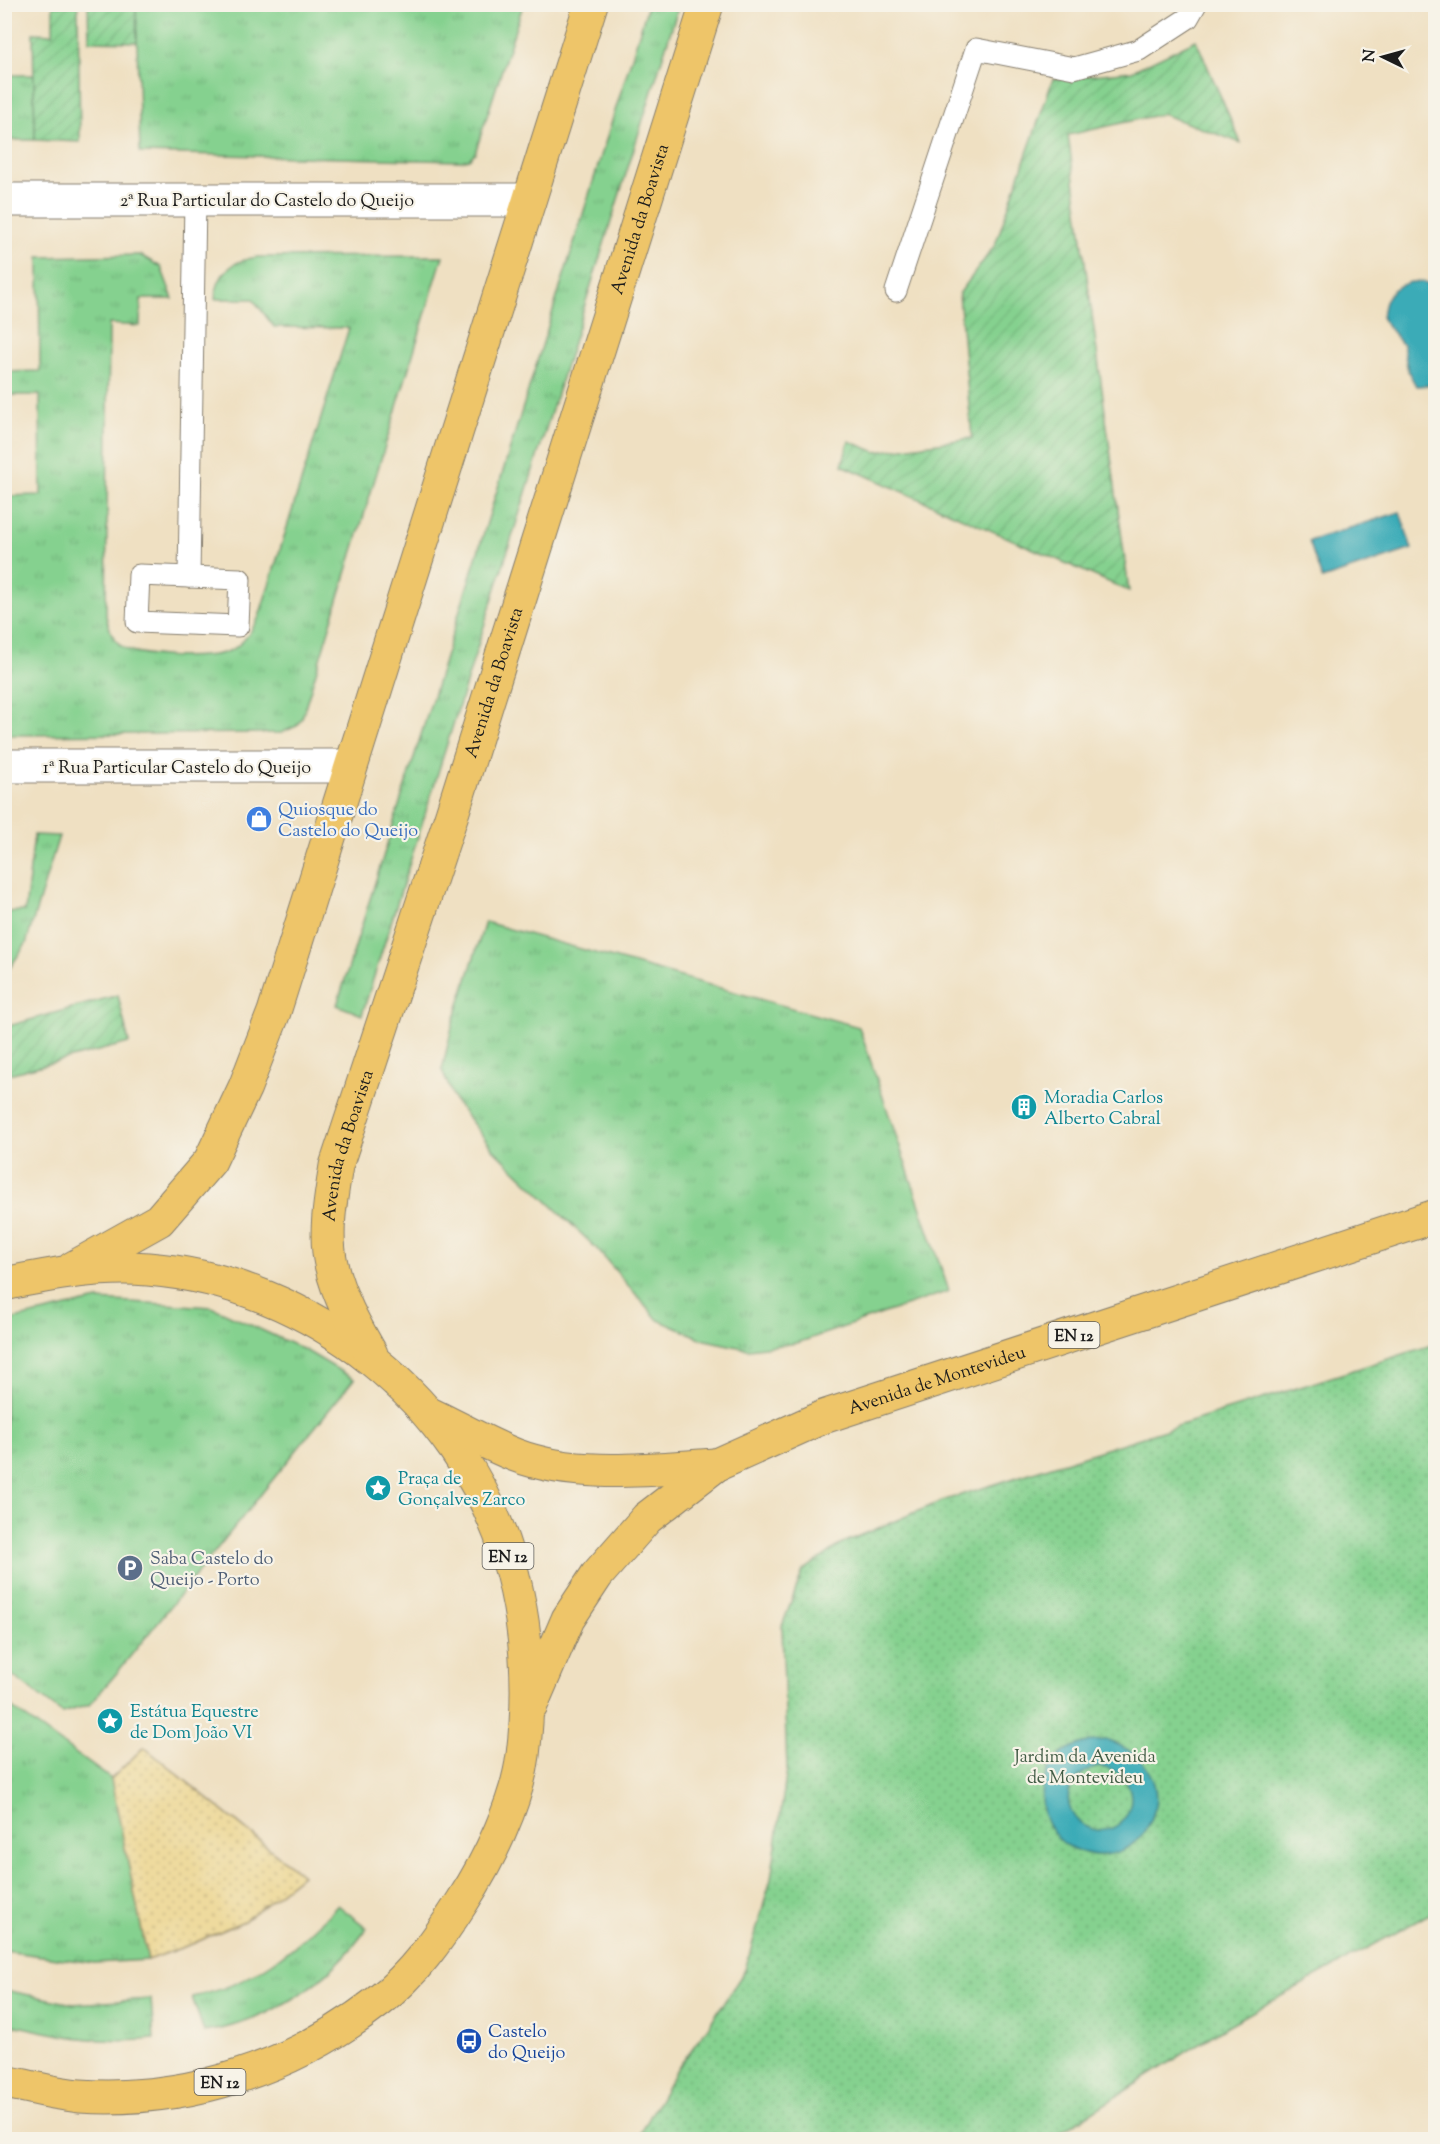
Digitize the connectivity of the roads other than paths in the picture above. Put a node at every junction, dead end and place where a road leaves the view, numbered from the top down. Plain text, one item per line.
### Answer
1 (591, 4) edge
2 (707, 4) edge
3 (1196, 4) edge
4 (4, 200) edge
5 (195, 200) junction
6 (529, 200) junction
7 (896, 291) dead end
8 (189, 577) junction
9 (4, 766) edge
10 (350, 766) junction
11 (1436, 1216) edge
12 (69, 1270) junction
13 (4, 1284) edge
14 (373, 1358) junction
15 (430, 1414) junction
16 (716, 1465) junction
17 (526, 1718) junction
18 (4, 2082) edge

1 - 6 main road
2 - 14 main road, Avenida da Boavista
3 - 7 lane
4 - 5 street, 2ª Rua Particular do Castelo do Queijo
5 - 6 street, 2ª Rua Particular do Castelo do Queijo
5 - 8 lane
6 - 10 main road
8 - 8 lane
9 - 10 street, 1ª Rua Particular Castelo do Queijo
10 - 12 main road
11 - 16 main road, Avenida de Montevideu / EN 12
12 - 13 main road, EN 12
12 - 14 main road, EN 12
14 - 15 main road, EN 12
15 - 16 main road, Avenida de Montevideu / EN 12
15 - 17 main road, EN 12
16 - 17 main road, Avenida de Montevideu / EN 12
17 - 18 main road, EN 12

